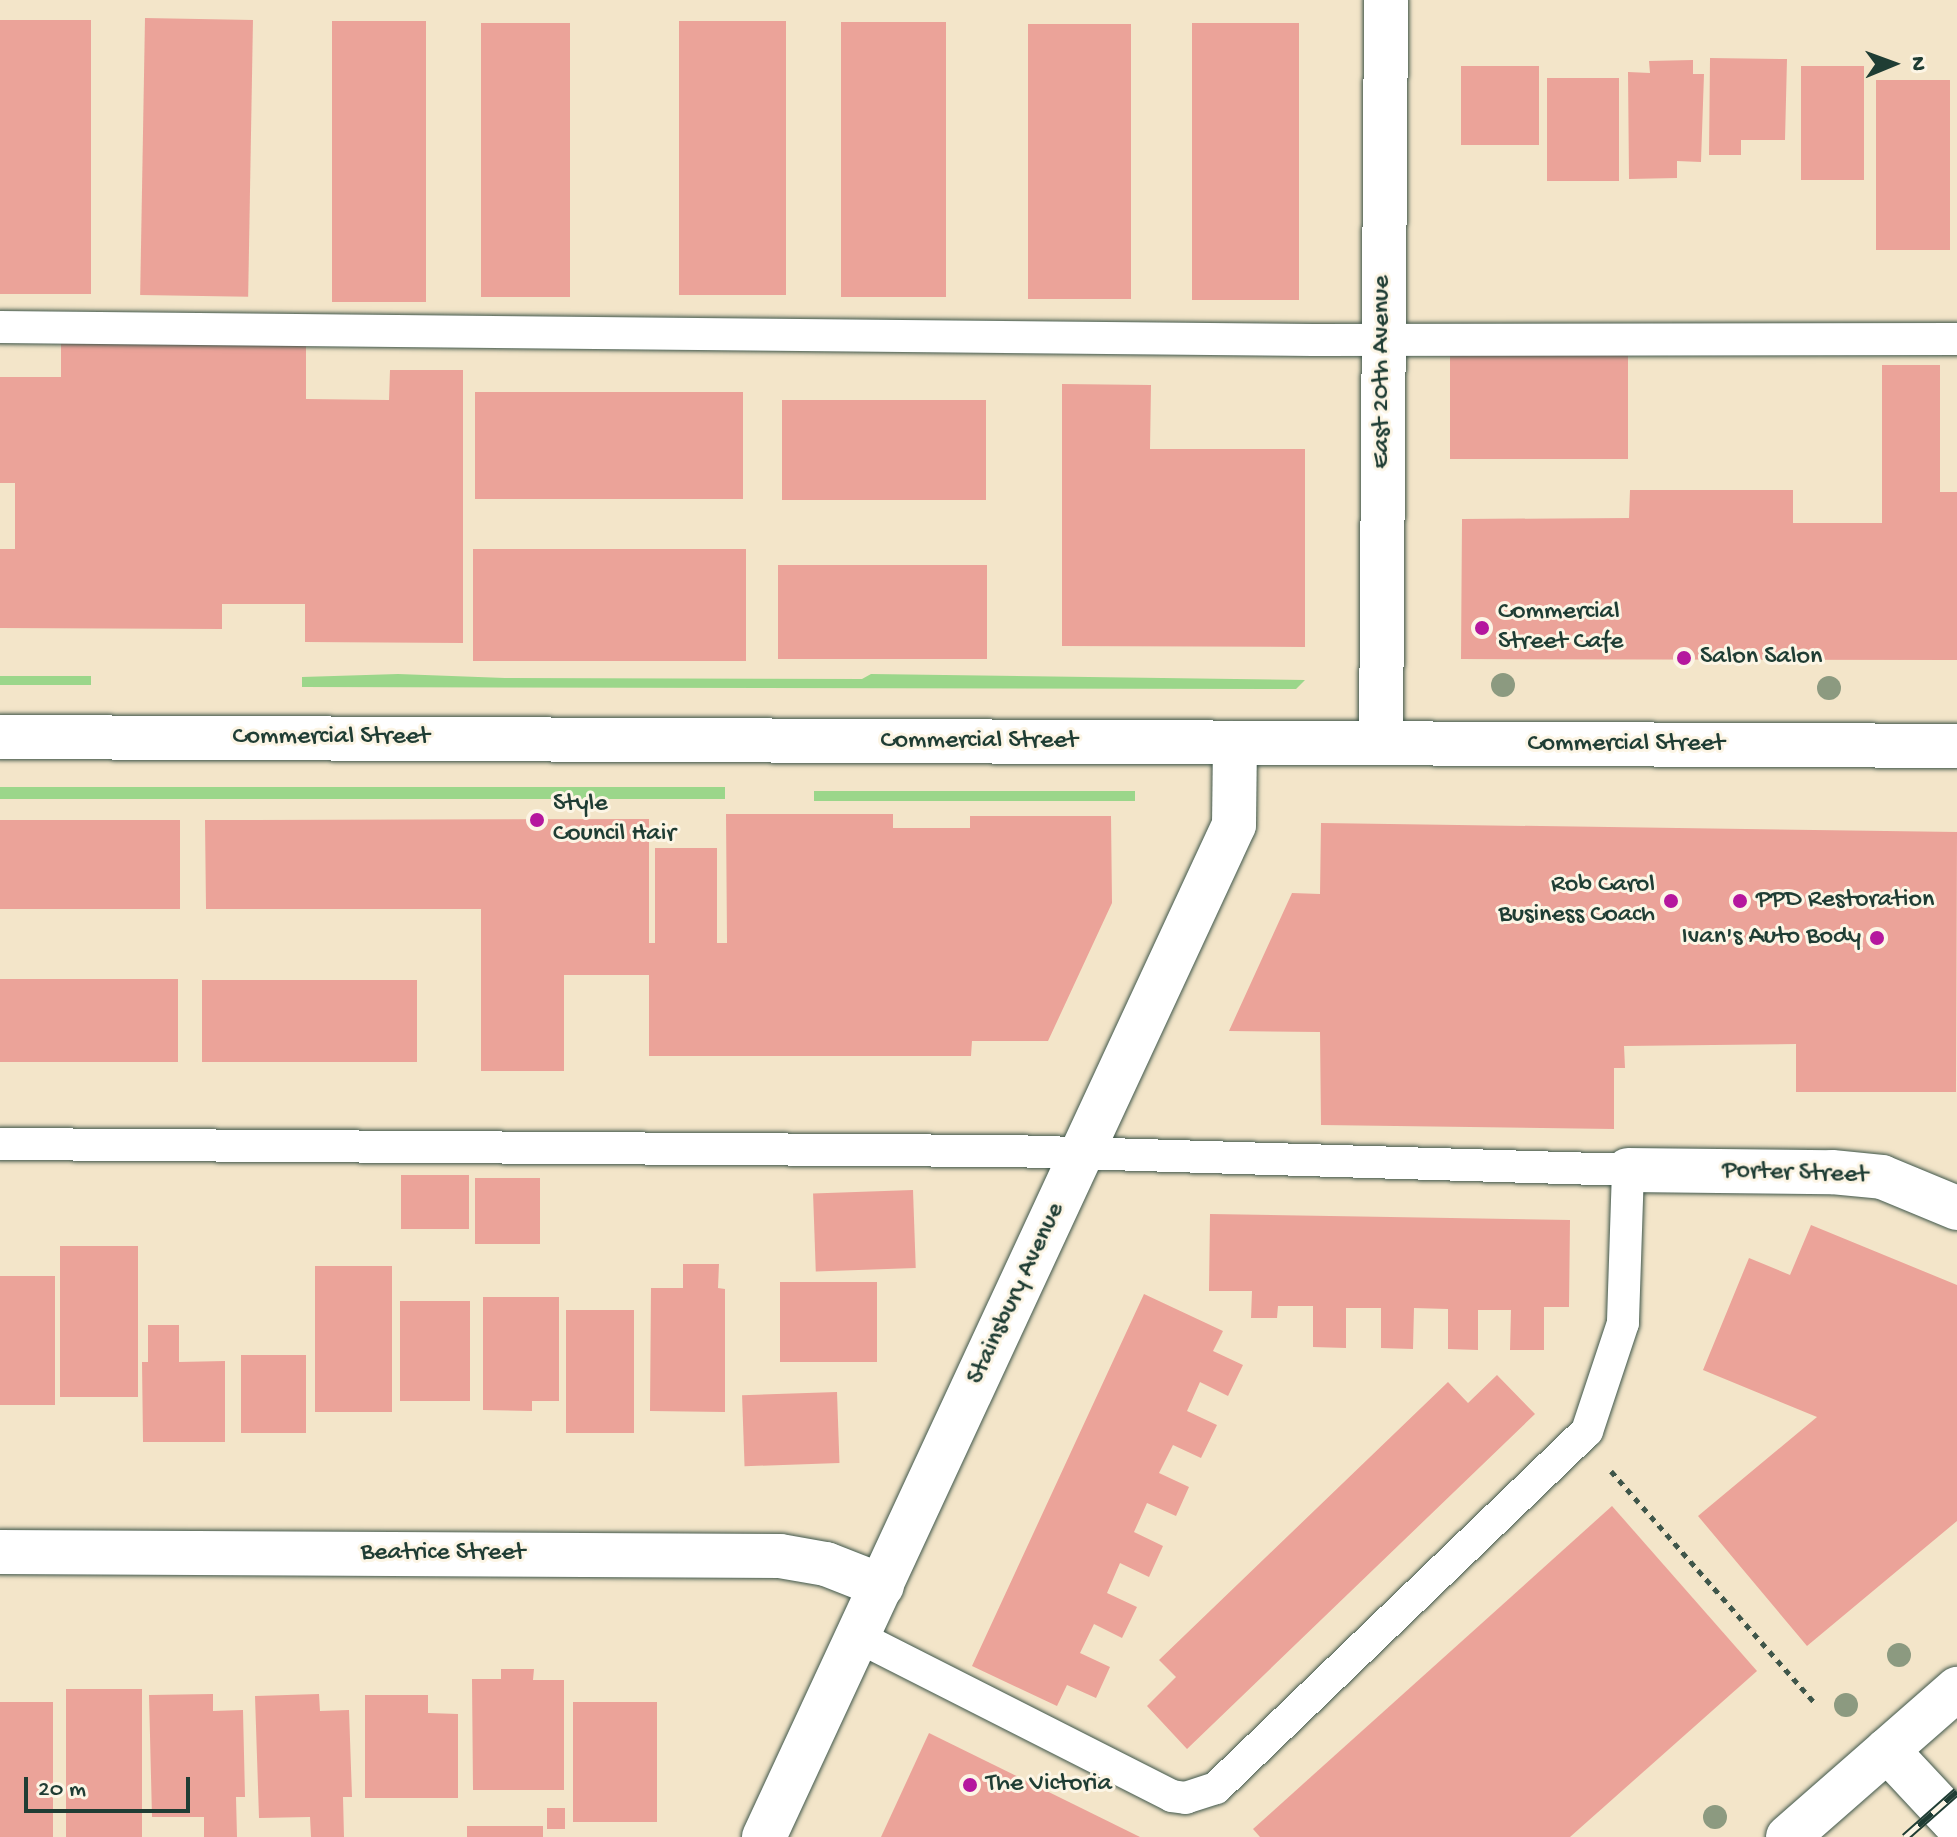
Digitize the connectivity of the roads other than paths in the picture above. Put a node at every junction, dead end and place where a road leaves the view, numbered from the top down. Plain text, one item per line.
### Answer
1 (1386, 0) edge
2 (0, 327) edge
3 (1383, 339) junction
4 (1957, 339) edge
5 (0, 737) edge
6 (1235, 743) junction
7 (1381, 743) junction
8 (1957, 746) edge
9 (0, 1144) edge
10 (1081, 1154) junction
11 (1628, 1170) junction
12 (1957, 1208) edge
13 (0, 1552) edge
14 (882, 1586) junction
15 (859, 1637) junction
16 (1957, 1689) edge
17 (1887, 1750) junction
18 (1957, 1825) edge
19 (764, 1837) edge
20 (1788, 1837) edge

1 - 3 street, East 20th Avenue
2 - 3 lane
3 - 4 lane
3 - 7 street, East 20th Avenue
5 - 6 street, Commercial Street
6 - 7 street, Commercial Street
6 - 10 street, Stainsbury Avenue
7 - 8 street, Commercial Street
9 - 10 lane
10 - 11 lane
10 - 14 street, Stainsbury Avenue
11 - 12 street, Porter Street
11 - 15 lane
13 - 14 street, Beatrice Street
14 - 15 street, Stainsbury Avenue
15 - 19 street, Stainsbury Avenue
16 - 17 street
17 - 18 street
17 - 20 street

